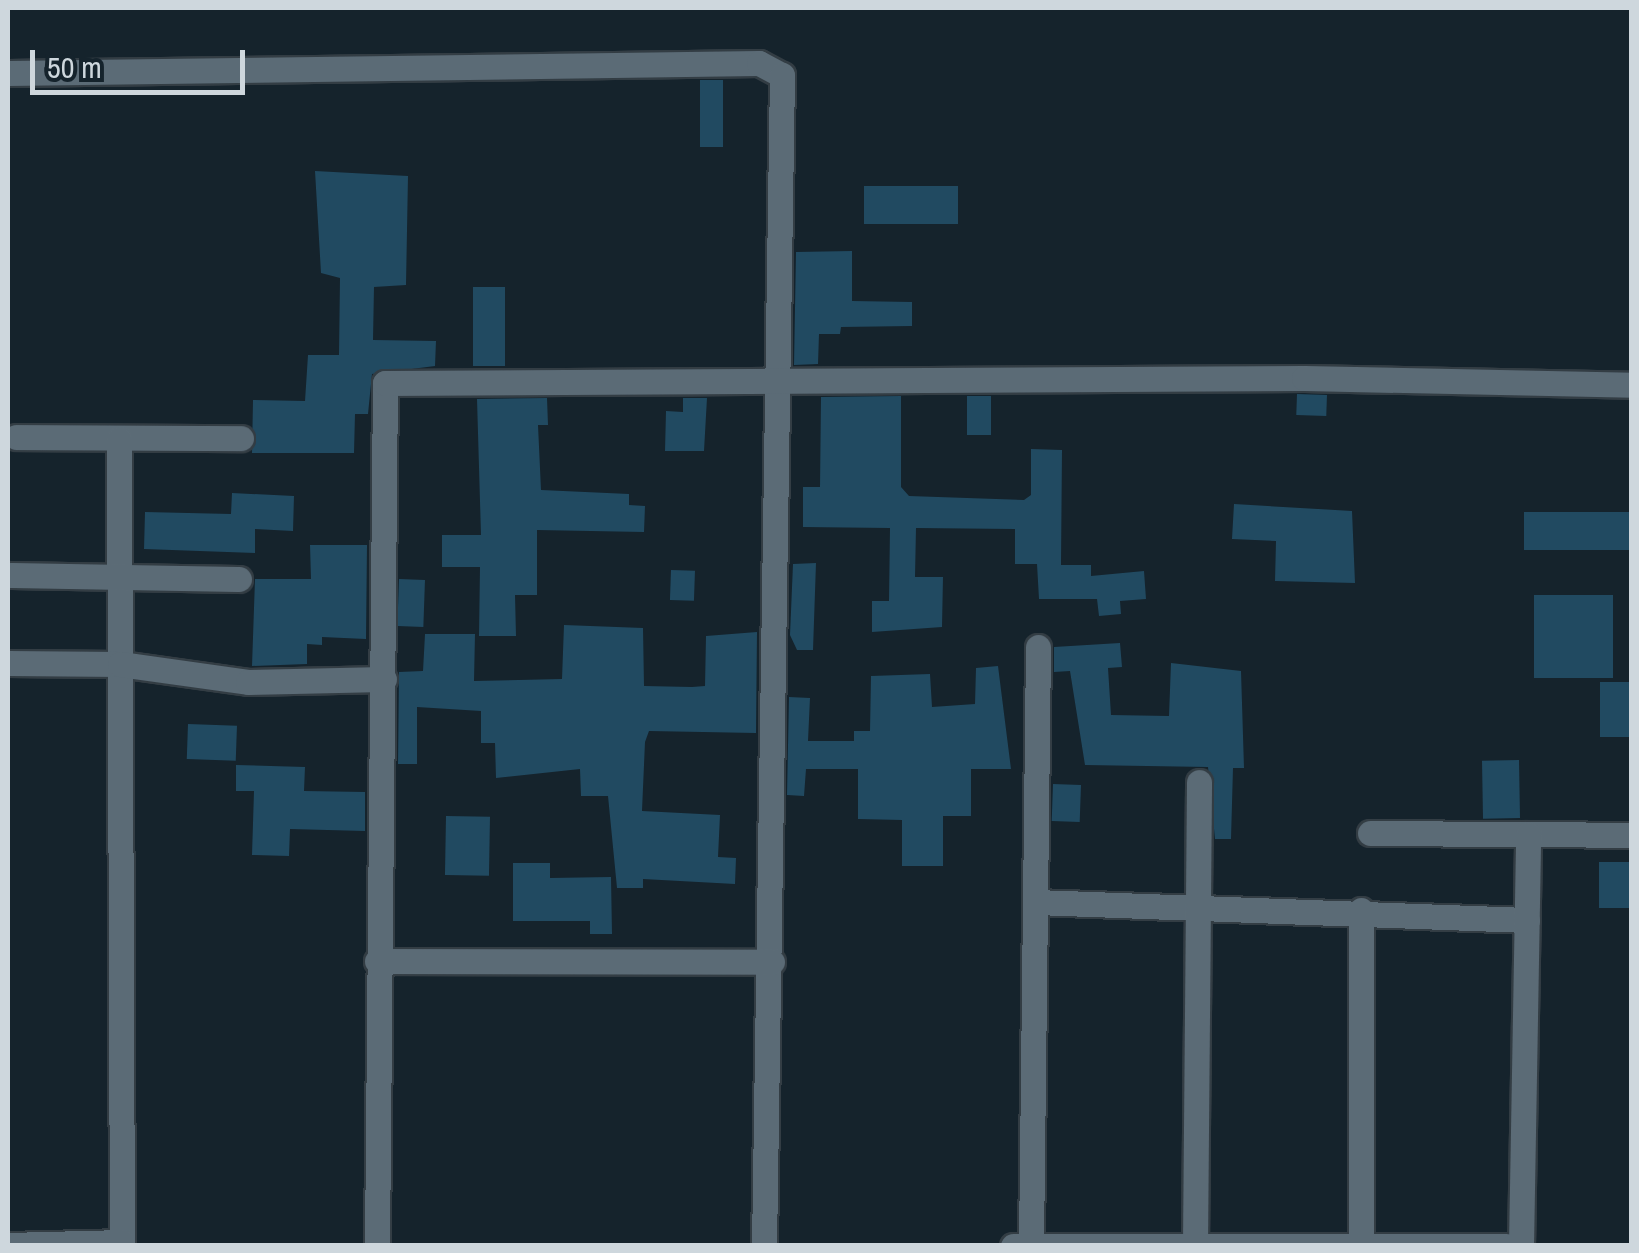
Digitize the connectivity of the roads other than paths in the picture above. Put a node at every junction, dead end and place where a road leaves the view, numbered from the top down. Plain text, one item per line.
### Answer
1 (8, 73) edge
2 (781, 378) junction
3 (1632, 385) edge
4 (16, 438) dead end
5 (241, 438) dead end
6 (119, 439) junction
7 (10, 575) dead end
8 (119, 576) junction
9 (238, 579) dead end
10 (1038, 647) dead end
11 (8, 663) edge
12 (120, 664) junction
13 (384, 680) junction
14 (1198, 782) dead end
15 (1370, 833) dead end
16 (1528, 834) junction
17 (1632, 835) edge
18 (1036, 902) junction
19 (1199, 904) junction
20 (1361, 910) junction
21 (1527, 920) junction
22 (377, 961) junction
23 (772, 962) junction
24 (122, 1244) edge
25 (1195, 1244) edge
26 (8, 1245) edge
27 (1032, 1245) edge
28 (1224, 1245) edge
29 (1361, 1245) edge
30 (377, 1246) edge
31 (764, 1246) edge
32 (1013, 1246) edge
33 (1506, 1246) edge
34 (1521, 1246) edge

1 - 2 street
2 - 3 street
2 - 13 street
2 - 23 street
4 - 6 street
5 - 6 street
6 - 8 street
7 - 8 street
8 - 9 street
8 - 12 street
10 - 18 street
11 - 12 street
12 - 13 street
12 - 24 street
13 - 22 street
14 - 19 street
15 - 16 street
16 - 17 street
16 - 21 street
18 - 19 street
18 - 27 street
19 - 20 street
19 - 25 street
20 - 21 street
20 - 29 street
21 - 34 street
22 - 23 street
22 - 30 street
23 - 31 street
24 - 26 street
25 - 27 street
25 - 28 street
27 - 32 street
28 - 29 street
29 - 33 street

